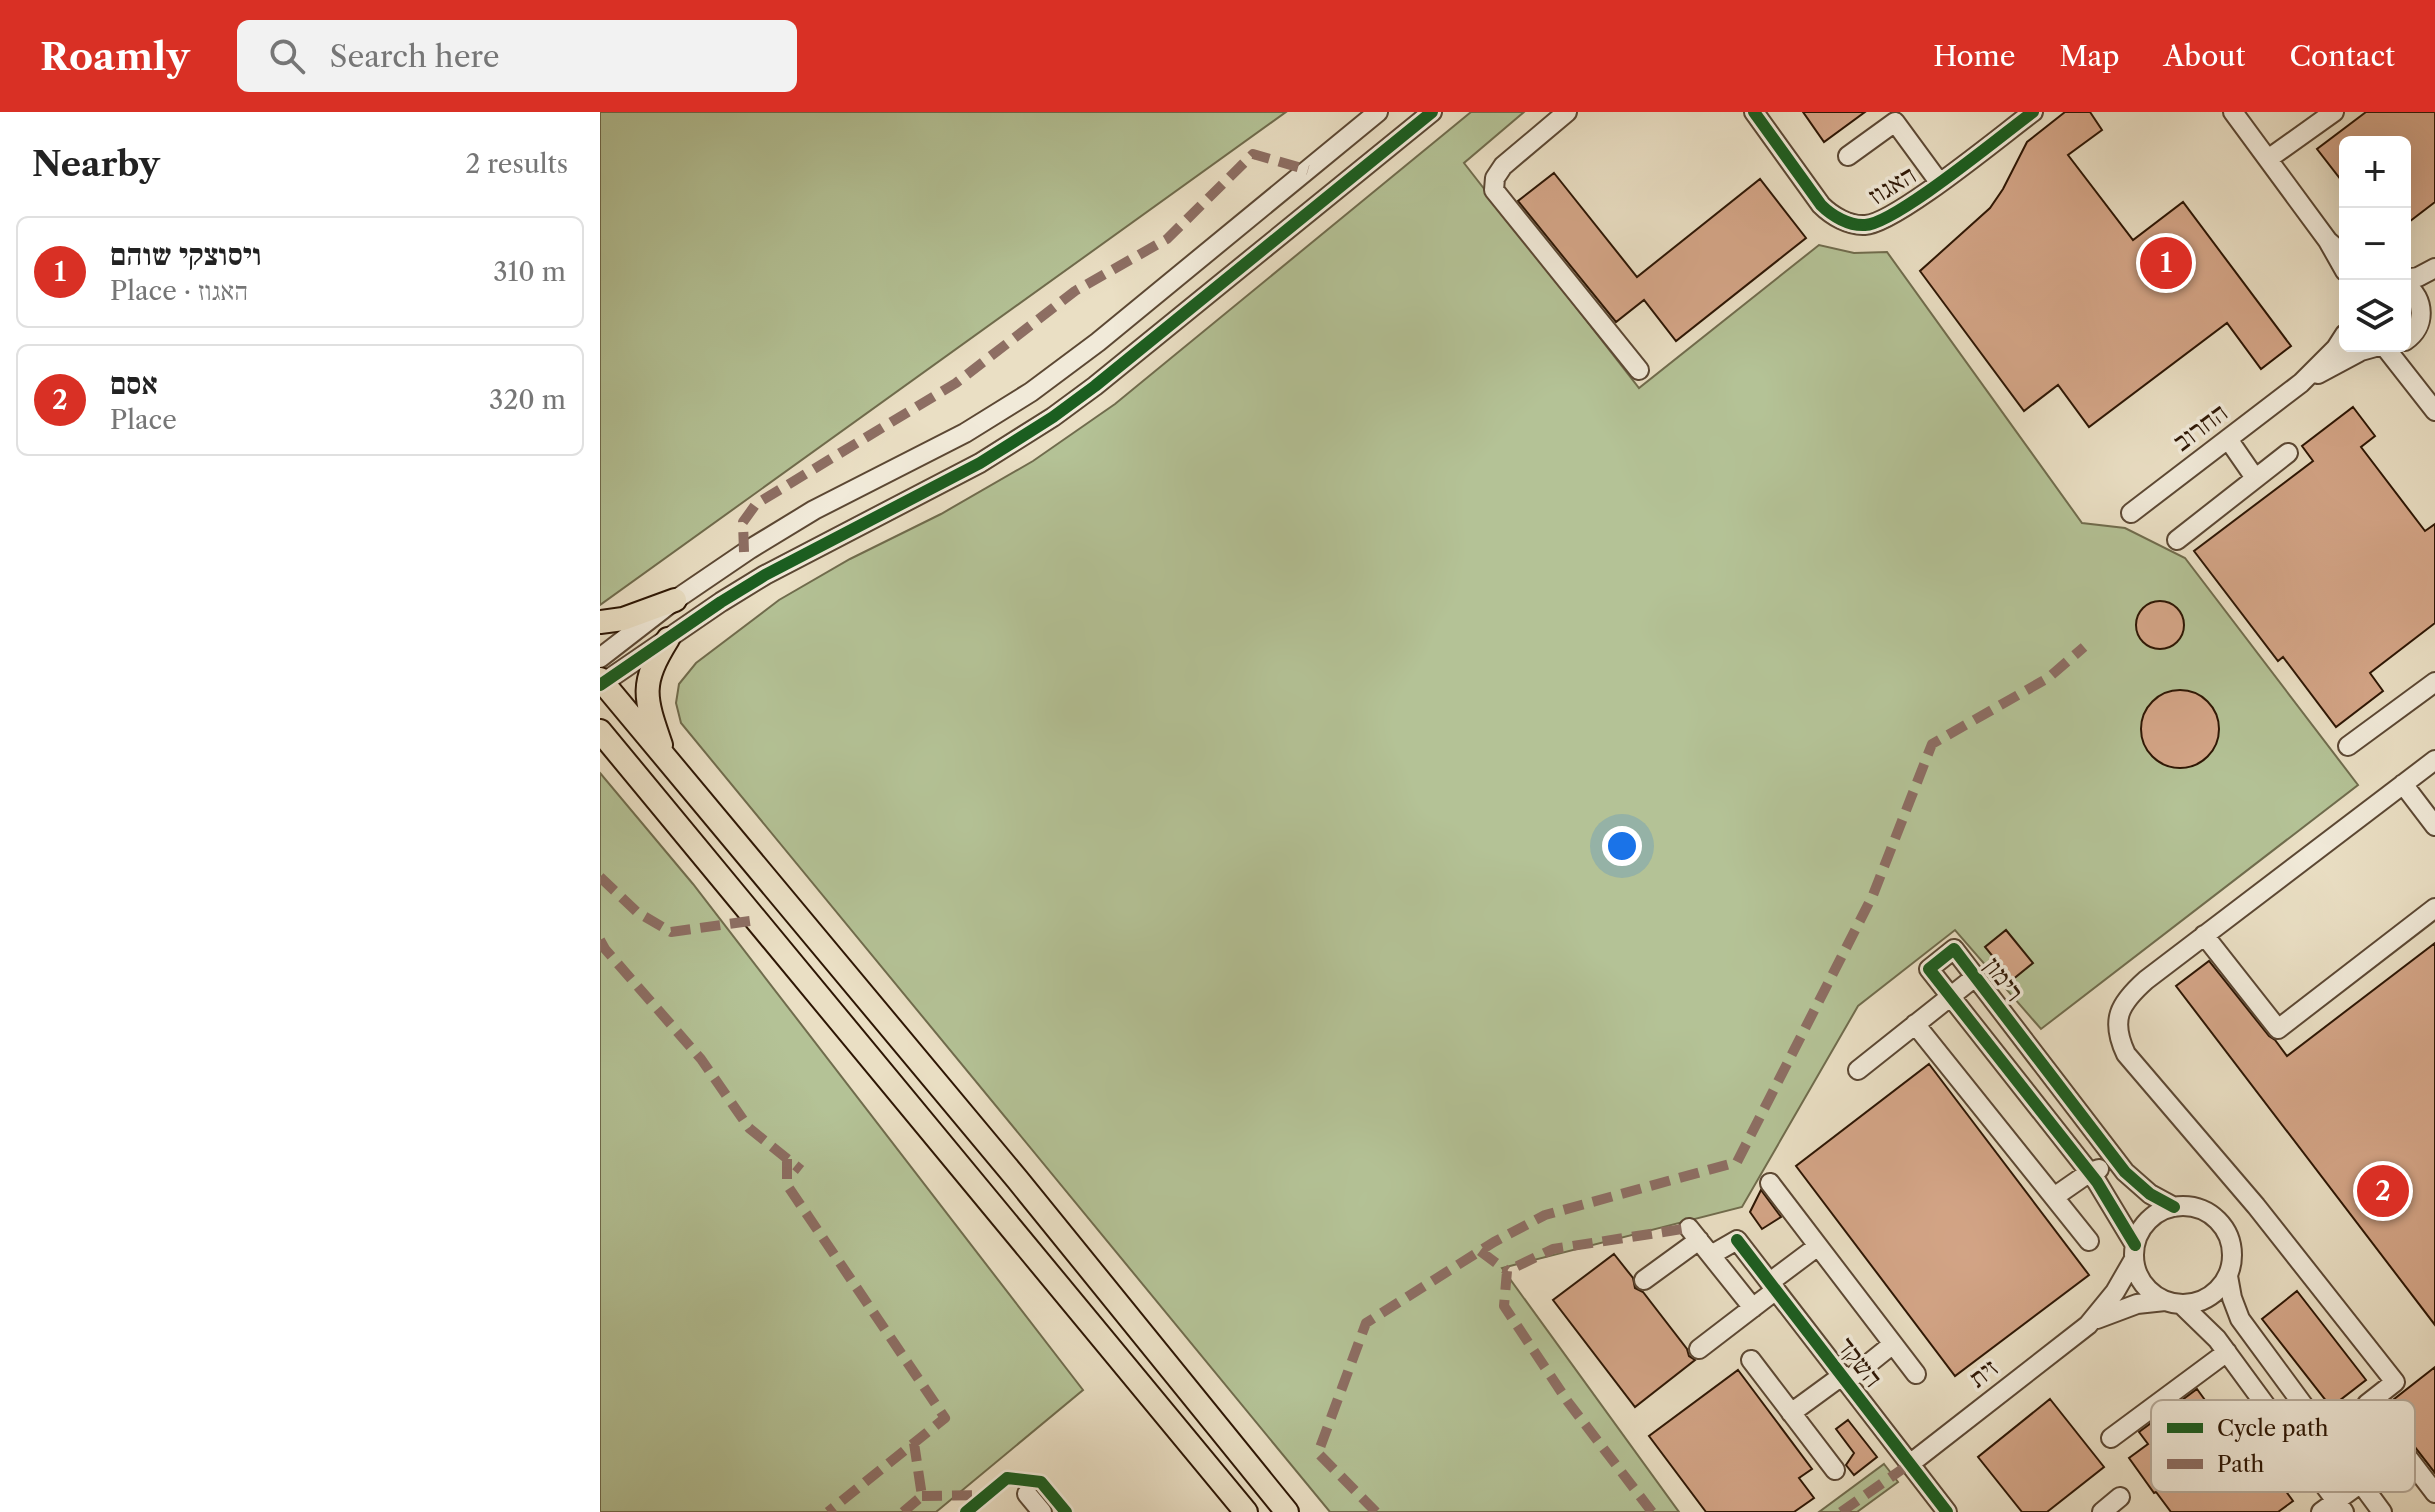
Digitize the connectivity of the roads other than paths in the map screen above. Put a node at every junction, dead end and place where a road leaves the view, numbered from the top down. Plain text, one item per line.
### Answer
1 (1378, 112) edge
2 (1432, 112) edge
3 (1567, 112) edge
4 (1754, 112) edge
5 (2233, 112) edge
6 (2334, 112) edge
7 (2022, 115) edge
8 (1848, 156) dead end
9 (2268, 159) junction
10 (1939, 182) junction
11 (2328, 241) junction
12 (2339, 251) edge
13 (2339, 260) edge
14 (2435, 268) edge
15 (2410, 280) edge
16 (2411, 288) edge
17 (2435, 300) edge
18 (2413, 331) edge
19 (2339, 343) edge
20 (2359, 352) edge
21 (2387, 352) edge
22 (1639, 370) dead end
23 (2301, 383) junction
24 (2421, 393) junction
25 (2435, 411) edge
26 (2228, 439) junction
27 (2288, 453) dead end
28 (2255, 478) junction
29 (2131, 513) dead end
30 (2177, 540) dead end
31 (675, 600) junction
32 (600, 622) edge
33 (668, 639) junction
34 (600, 658) edge
35 (2435, 682) edge
36 (601, 683) edge
37 (600, 731) edge
38 (2348, 746) dead end
39 (666, 757) junction
40 (2435, 760) edge
41 (2403, 784) junction
42 (2435, 826) edge
43 (2435, 908) edge
44 (2204, 935) junction
45 (1975, 977) junction
46 (1950, 996) junction
47 (1915, 1024) junction
48 (1858, 1070) dead end
49 (2090, 1172) junction
50 (2125, 1172) junction
51 (1770, 1183) dead end
52 (2054, 1197) junction
53 (2174, 1207) junction
54 (2089, 1241) dead end
55 (1818, 1246) junction
56 (2135, 1252) junction
57 (1711, 1255) junction
58 (2228, 1276) junction
59 (1644, 1280) dead end
60 (1773, 1286) junction
61 (2174, 1303) junction
62 (1753, 1308) junction
63 (2088, 1325) junction
64 (1893, 1344) junction
65 (1699, 1349) dead end
66 (2227, 1352) junction
67 (1751, 1360) dead end
68 (1916, 1374) dead end
69 (1845, 1378) junction
70 (2162, 1400) edge
71 (2260, 1400) edge
72 (2300, 1400) edge
73 (2372, 1400) edge
74 (2151, 1408) edge
75 (1791, 1413) junction
76 (2111, 1438) dead end
77 (1911, 1463) junction
78 (2415, 1467) edge
79 (1835, 1470) dead end
80 (2351, 1492) edge
81 (2368, 1492) edge
82 (2435, 1493) edge
83 (1027, 1494) dead end
84 (2120, 1497) dead end
85 (2334, 1508) edge
86 (1042, 1512) edge
87 (1246, 1512) edge
88 (1287, 1512) edge
89 (1947, 1512) edge
90 (2102, 1512) edge
91 (2382, 1512) edge

1 - 31 street
2 - 33 street
3 - 22 street
4 - 10 street, האגוז
5 - 9 street
6 - 9 street
7 - 10 street, האגוז
8 - 10 street
9 - 11 street
11 - 12 street
11 - 13 street
14 - 15 street
16 - 18 street
17 - 18 street
18 - 24 street
19 - 23 street, החרוב
20 - 23 street, החרוב
21 - 24 street
23 - 26 street, החרוב
24 - 25 street
26 - 28 street
26 - 29 street, החרוב
27 - 28 street
28 - 30 street
31 - 32 main road
31 - 34 street
33 - 36 street
33 - 39 main road
35 - 38 street
36 - 39 main road
37 - 87 main road
39 - 88 main road
40 - 41 street
41 - 42 street
41 - 44 street
43 - 44 street
44 - 73 street
45 - 46 street
45 - 46 street, רימון
45 - 50 street, רימון
46 - 47 street
46 - 49 street, רימון
47 - 48 street
47 - 52 street
49 - 50 street
49 - 52 street
49 - 56 street, רימון
50 - 53 street, רימון
51 - 55 street
52 - 54 street
53 - 56 street
53 - 58 street
55 - 60 street
55 - 64 street
56 - 61 street
56 - 63 street, זית
57 - 59 street
57 - 60 street, השקד
57 - 62 street
58 - 61 street
58 - 72 street
60 - 62 street
60 - 69 street, השקד
61 - 63 street, זית
61 - 66 street
62 - 65 street
63 - 77 street, זית
64 - 68 street
64 - 69 street
66 - 70 street
66 - 71 street
67 - 75 street
69 - 75 street
69 - 77 street, השקד
74 - 76 street
75 - 79 street
77 - 89 street, השקד
78 - 82 street
80 - 85 street
81 - 91 street
83 - 86 street
84 - 90 street

